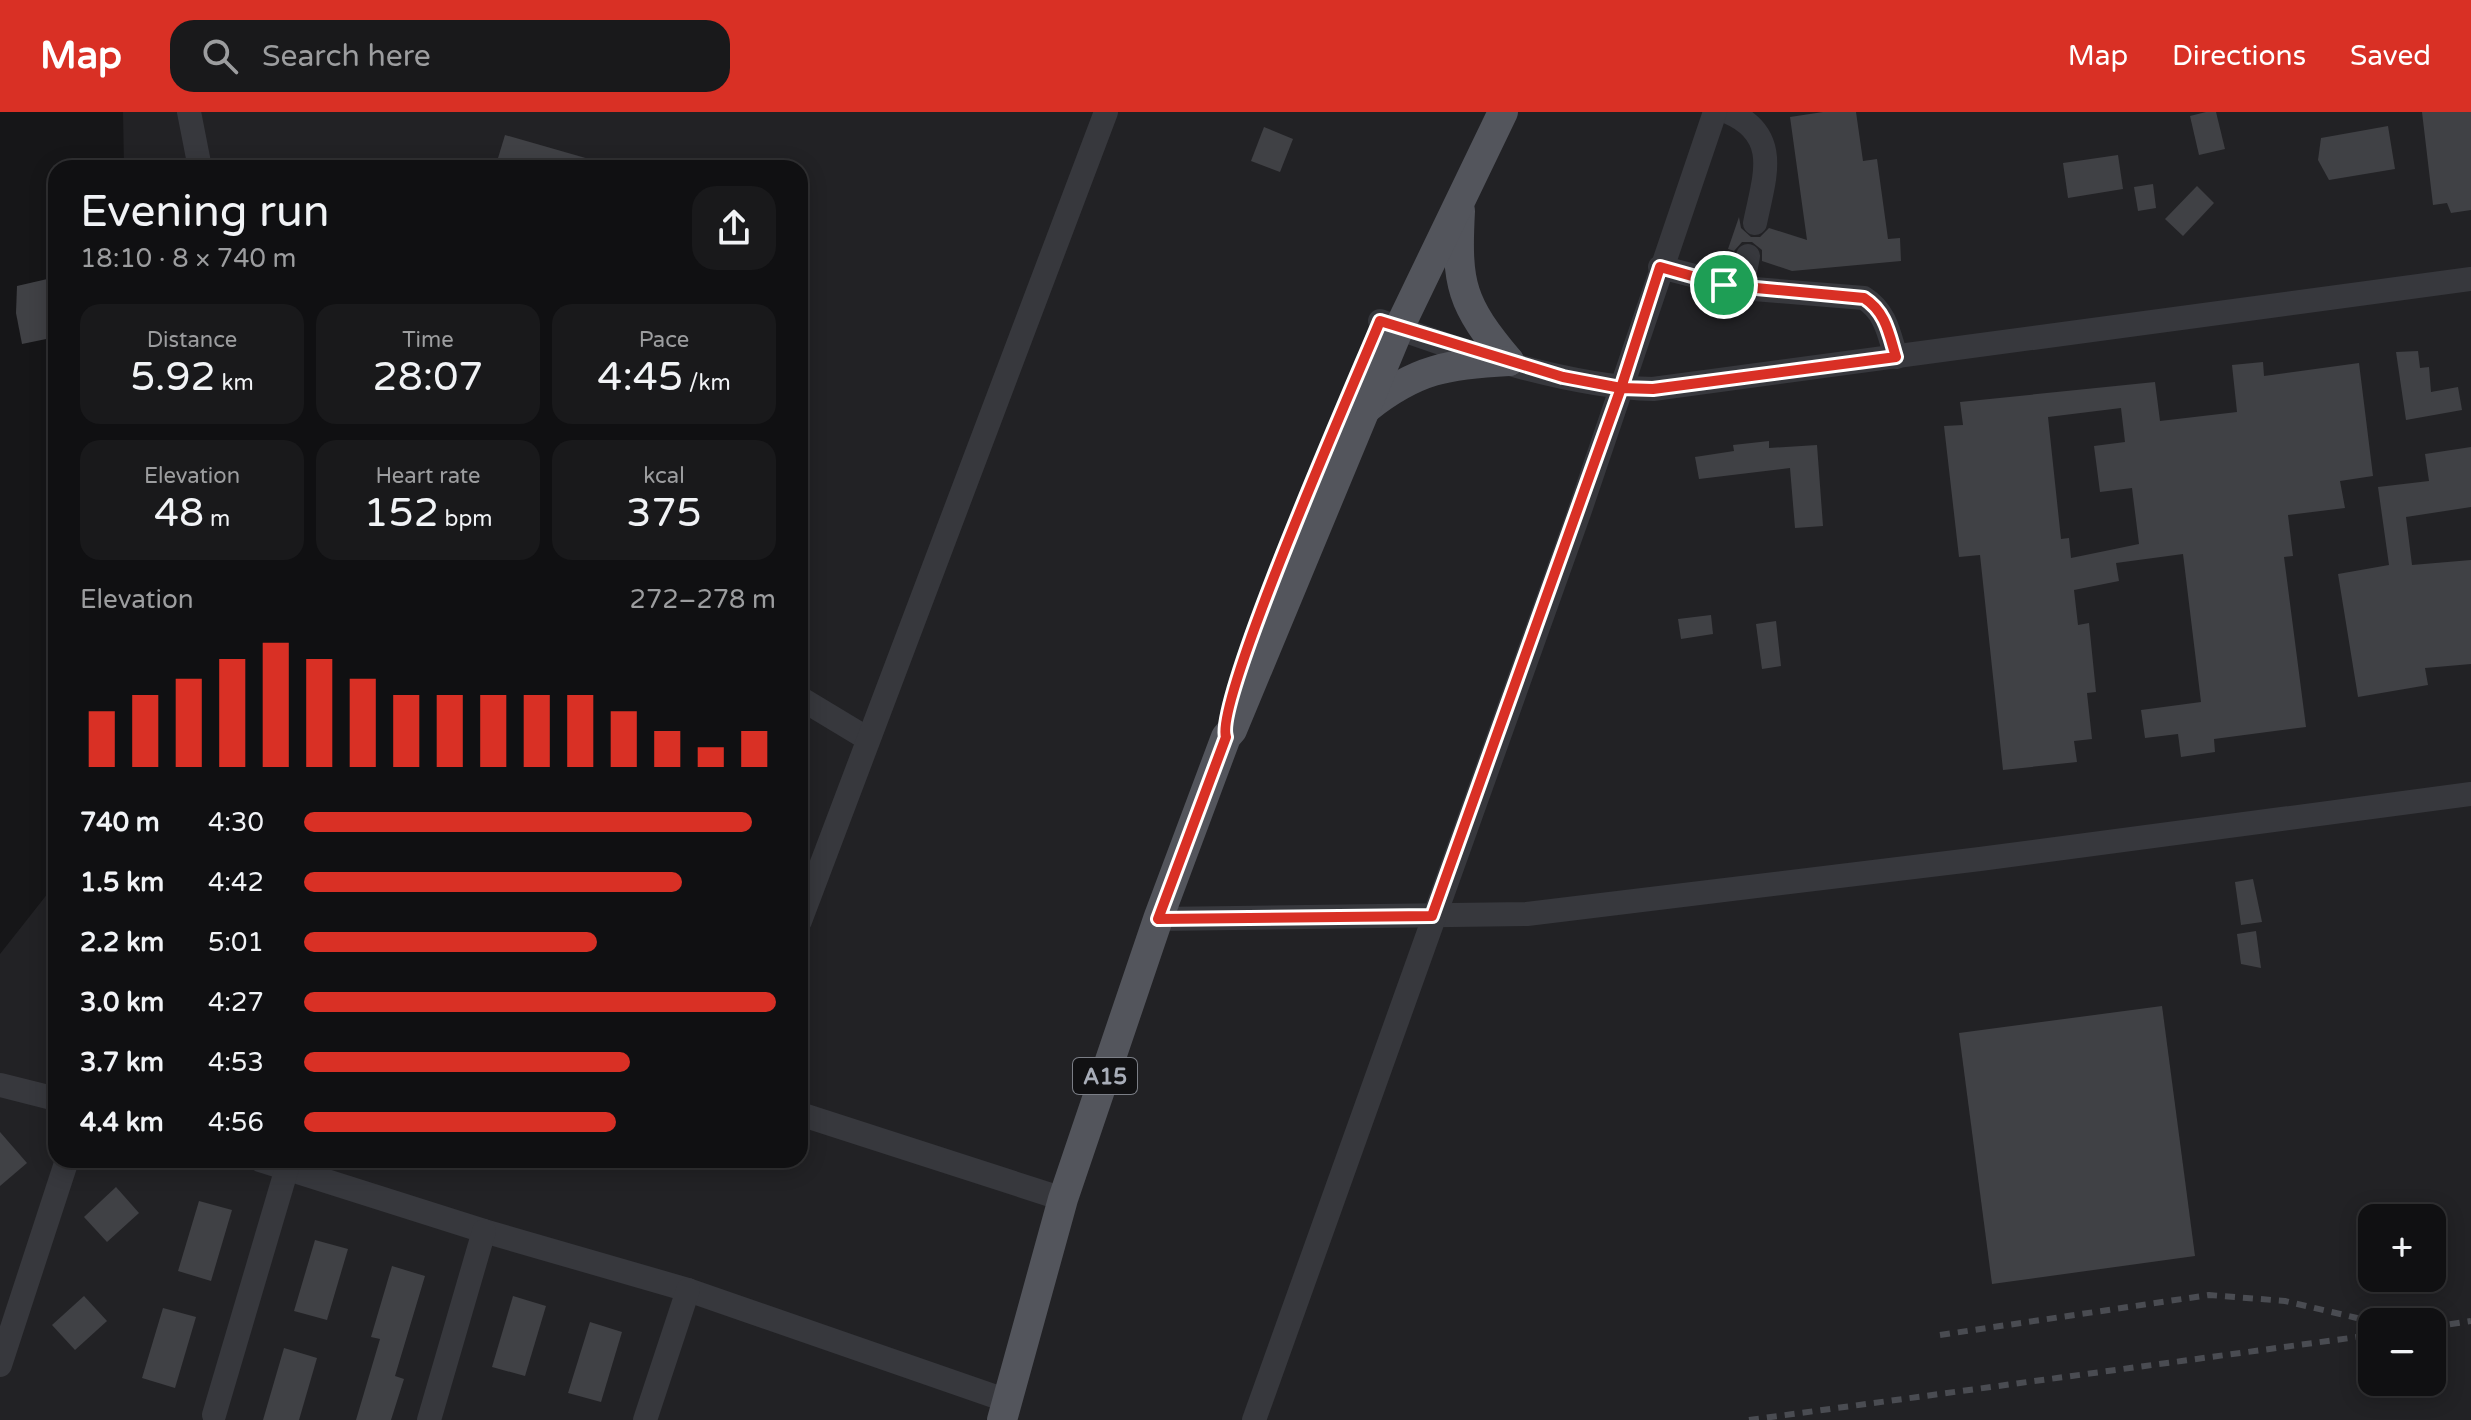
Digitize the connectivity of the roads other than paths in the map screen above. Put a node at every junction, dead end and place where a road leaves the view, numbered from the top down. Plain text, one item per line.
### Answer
1 (189, 112) edge
2 (1106, 112) edge
3 (1482, 112) edge
4 (1503, 112) edge
5 (1715, 112) edge
6 (1728, 112) edge
7 (198, 160) edge
8 (1461, 193) junction
9 (1755, 223) dead end
10 (1748, 256) dead end
11 (1660, 267) junction
12 (2471, 279) edge
13 (1742, 288) junction
14 (1390, 325) junction
15 (1896, 357) junction
16 (1509, 361) junction
17 (1621, 388) junction
18 (1365, 410) junction
19 (808, 703) edge
20 (1226, 737) junction
21 (868, 739) junction
22 (2471, 794) edge
23 (808, 900) edge
24 (1432, 916) junction
25 (1158, 919) junction
26 (0, 1085) edge
27 (48, 1097) edge
28 (808, 1117) edge
29 (64, 1168) edge
30 (287, 1168) joint
31 (1063, 1199) junction
32 (484, 1231) junction
33 (688, 1290) junction
34 (0, 1365) edge
35 (1005, 1411) edge
36 (214, 1415) dead end
37 (429, 1420) edge
38 (645, 1420) edge
39 (1254, 1420) edge

1 - 7 street
2 - 21 street
3 - 14 main road, A15
4 - 8 main road, A15
5 - 11 street
6 - 9 street
8 - 14 main road, A15
8 - 16 main road
10 - 13 street
11 - 13 street
11 - 17 street
12 - 15 street
13 - 15 street
14 - 16 street
14 - 18 main road, A15
14 - 20 main road, A15
15 - 17 street
16 - 17 street
16 - 18 main road
17 - 24 street
18 - 20 main road, A15
19 - 21 street
20 - 25 main road, A15
21 - 23 street
22 - 24 street
24 - 25 street
24 - 39 street
25 - 31 main road, A15
26 - 27 street
28 - 31 street
29 - 34 street
30 - 32 street
30 - 36 street
31 - 35 main road, A15
32 - 33 street
32 - 37 street
33 - 35 street
33 - 38 street

